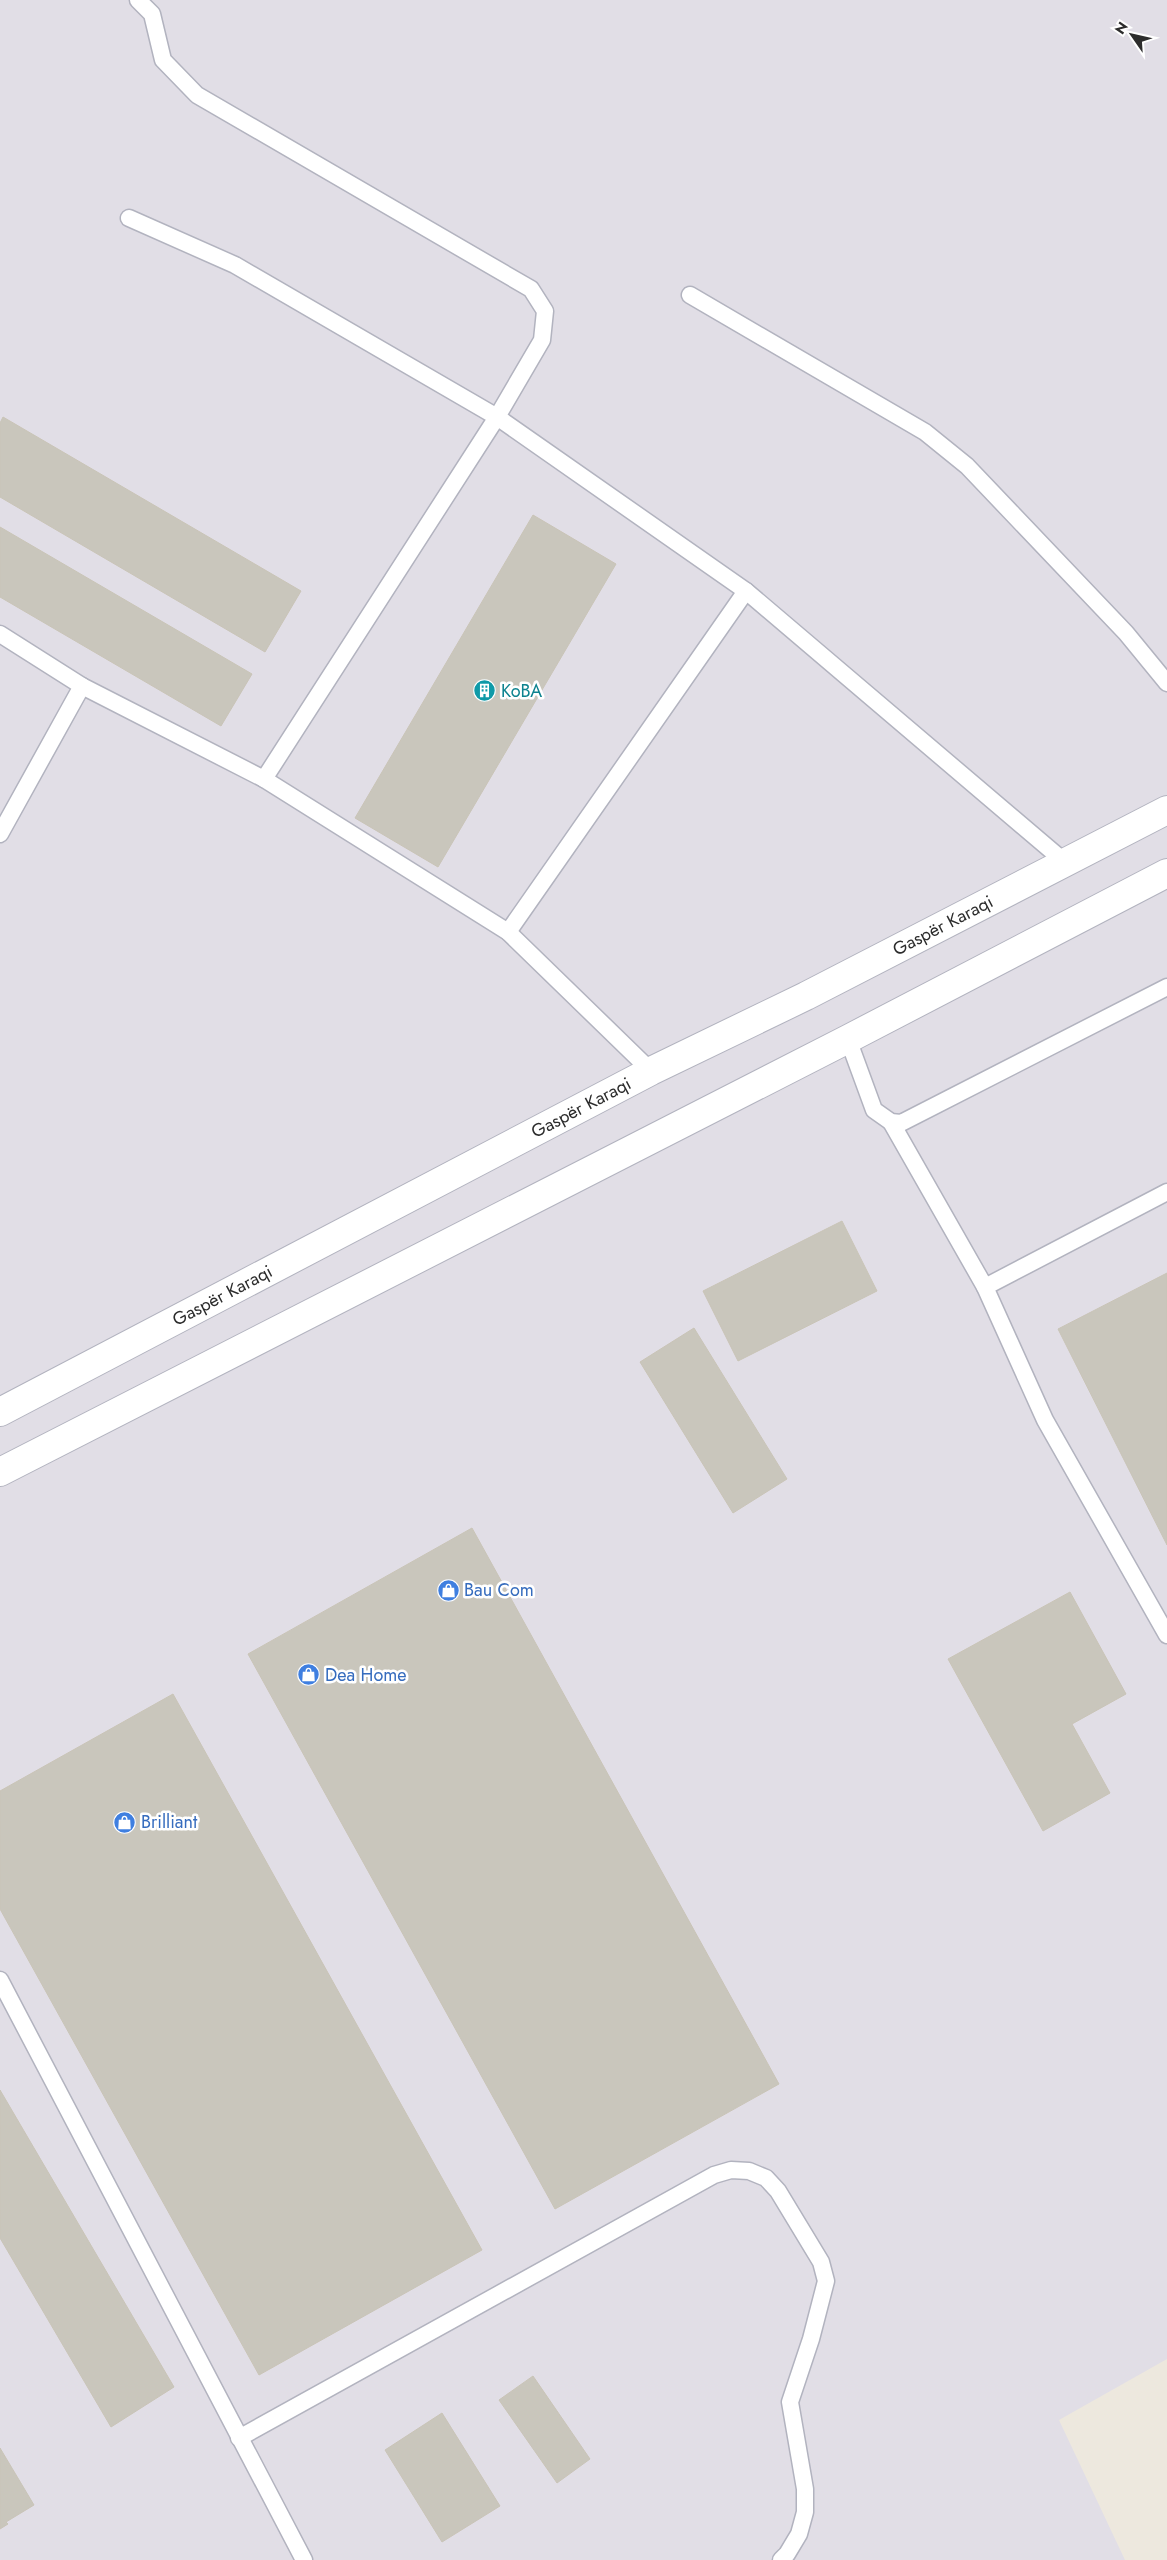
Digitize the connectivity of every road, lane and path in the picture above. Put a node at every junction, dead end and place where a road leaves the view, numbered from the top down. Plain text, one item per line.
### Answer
1 (138, 0) edge
2 (129, 218) dead end
3 (690, 295) dead end
4 (497, 417) junction
5 (746, 591) junction
6 (0, 634) edge
7 (1167, 683) edge
8 (82, 686) junction
9 (264, 779) junction
10 (1167, 810) edge
11 (0, 834) edge
12 (1066, 863) junction
13 (1167, 873) edge
14 (508, 932) junction
15 (1167, 987) edge
16 (848, 1039) junction
17 (651, 1071) junction
18 (891, 1122) junction
19 (1167, 1192) edge
20 (985, 1287) junction
21 (0, 1412) edge
22 (0, 1472) edge
23 (1167, 1635) edge
24 (0, 1980) edge
25 (239, 2438) junction
26 (304, 2560) edge
27 (781, 2560) edge

1 - 4 lane
2 - 4 lane
3 - 7 lane
4 - 5 lane
4 - 9 lane
5 - 12 lane
5 - 14 lane
6 - 8 lane
8 - 9 lane
8 - 11 lane
9 - 14 lane
10 - 12 main road, Gaspër Karaqi
12 - 17 main road, Gaspër Karaqi
13 - 16 main road
14 - 17 lane
15 - 18 lane
16 - 18 lane
16 - 22 main road
17 - 21 main road, Gaspër Karaqi
18 - 20 lane
19 - 20 lane
20 - 23 lane
24 - 25 lane
25 - 26 lane
25 - 27 lane

